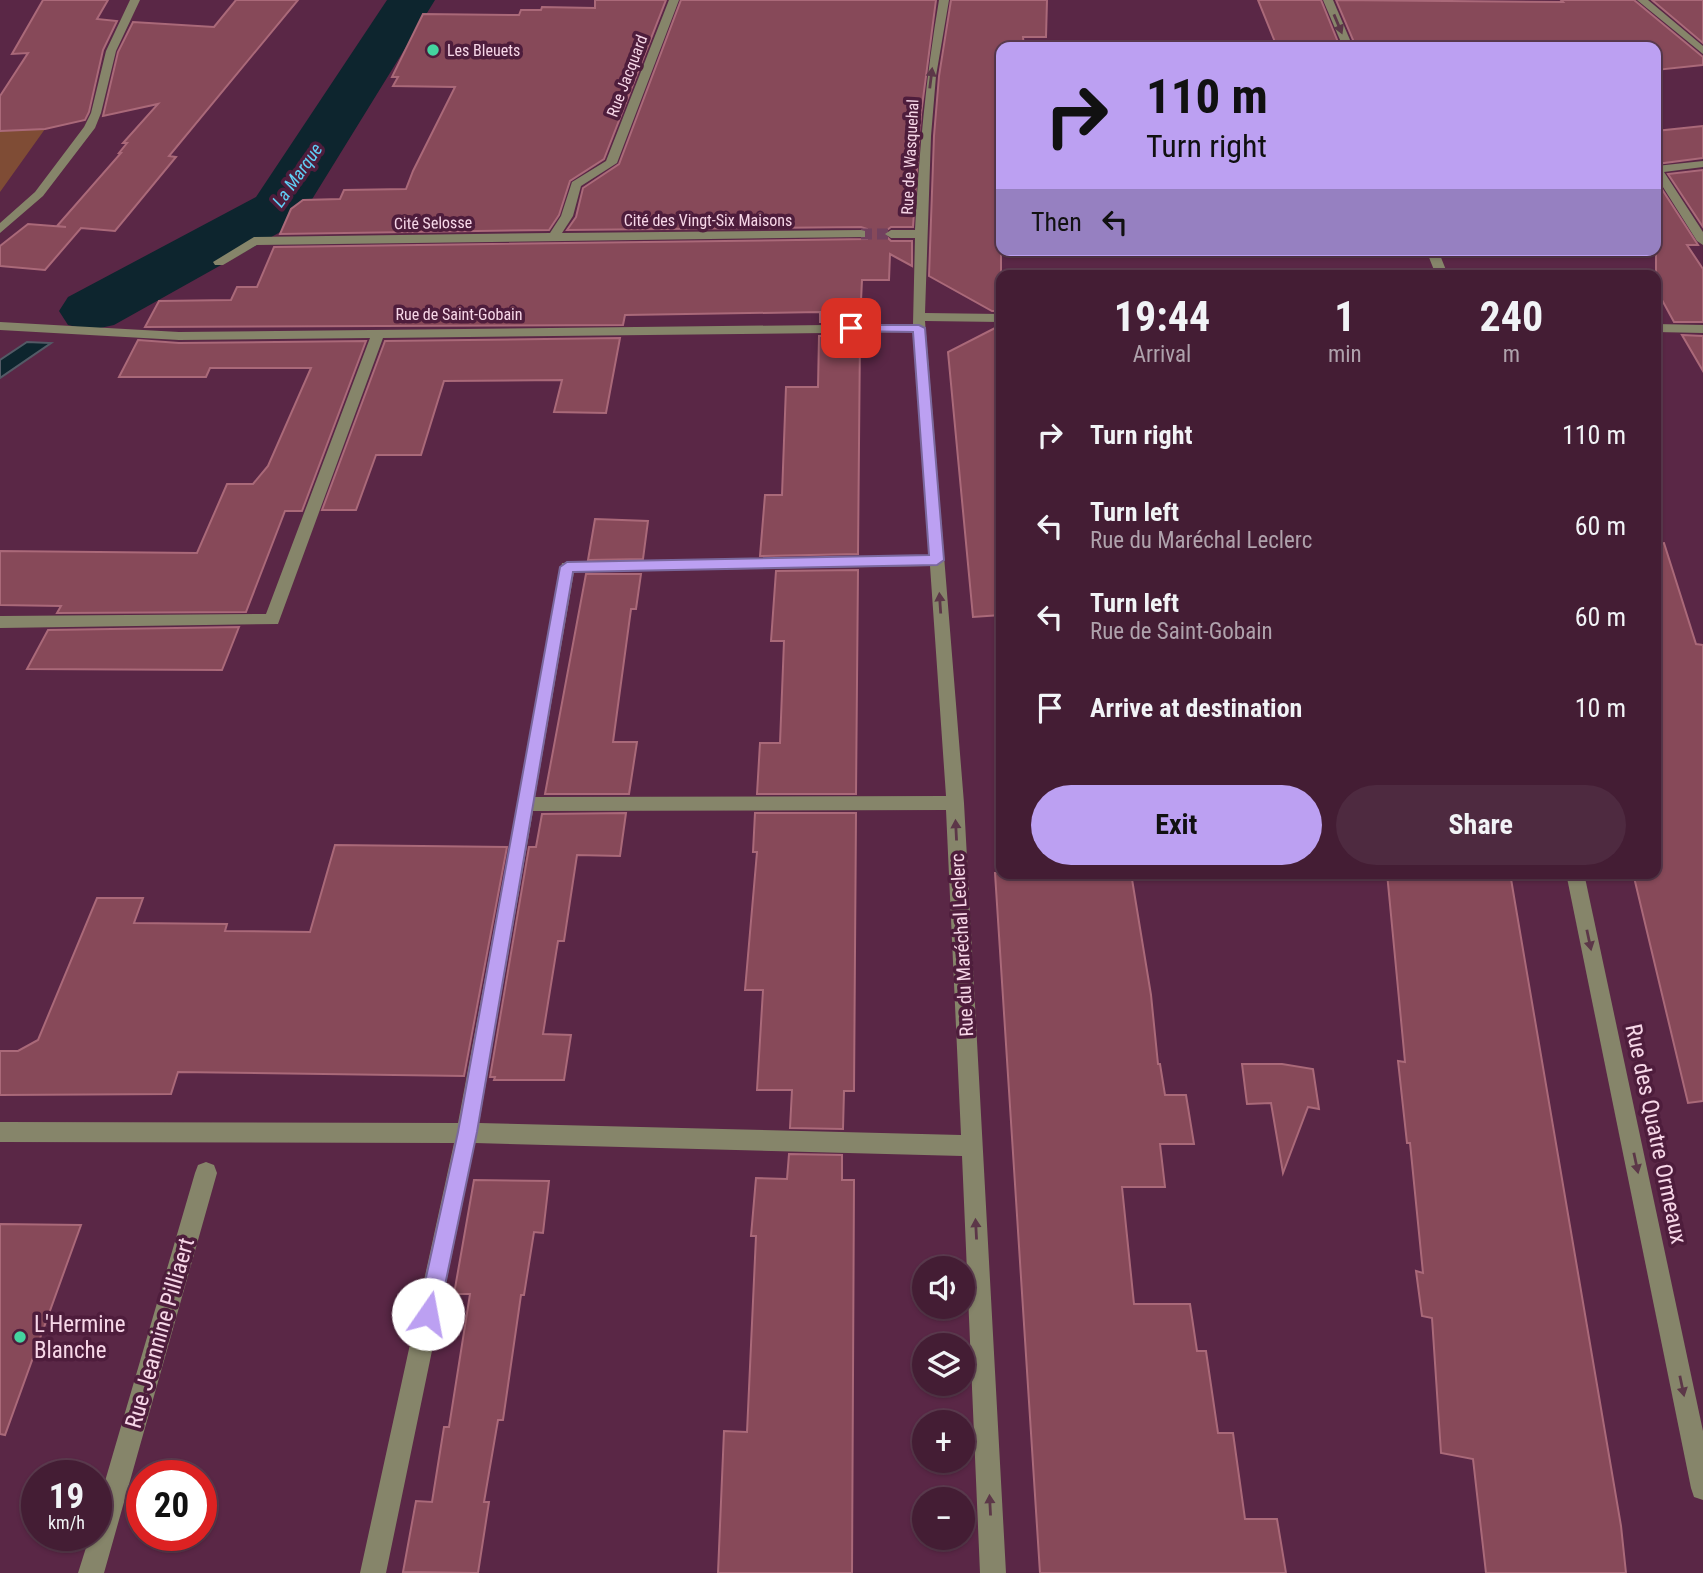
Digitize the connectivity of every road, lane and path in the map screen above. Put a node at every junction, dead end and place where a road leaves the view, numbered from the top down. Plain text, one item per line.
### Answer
1 (135, 0) edge
2 (674, 0) edge
3 (944, 0) edge
4 (1328, 0) edge
5 (1642, 0) edge
6 (1346, 42) edge
7 (1703, 51) edge
8 (1703, 164) edge
9 (1661, 169) edge
10 (1661, 175) edge
11 (0, 229) edge
12 (861, 234) tunnel mouth
13 (891, 234) tunnel mouth
14 (922, 234) junction
15 (554, 237) junction
16 (1703, 241) edge
17 (219, 262) dead end
18 (996, 318) edge
19 (919, 323) junction
20 (0, 326) edge
21 (1661, 328) edge
22 (1703, 329) edge
23 (378, 332) junction
24 (937, 560) junction
25 (0, 622) edge
26 (524, 803) junction
27 (955, 803) junction
28 (1576, 879) edge
29 (0, 1132) edge
30 (467, 1132) junction
31 (972, 1146) junction
32 (206, 1173) dead end
33 (1703, 1488) edge
34 (91, 1573) edge
35 (373, 1573) edge
36 (993, 1573) edge

1 - 11 street
2 - 15 street, Rue Jacquard
14 -> 3 street, Rue de Wasquehal
4 -> 6 street
5 - 7 street
8 - 9 street
10 - 16 street
12 - 15 street, Cité des Vingt-Six Maisons
13 - 14 street
14 - 19 street, Rue de Wasquehal
15 - 17 street, Cité Selosse
18 - 19 street, Rue de Saint-Gobain
19 - 23 street, Rue de Saint-Gobain
19 - 24 street, Rue du Maréchal Leclerc
20 - 23 street, Rue de Saint-Gobain
21 - 22 street
23 - 25 street
24 - 26 street
27 -> 24 street, Rue du Maréchal Leclerc
26 - 27 street
26 - 30 street
31 -> 27 street, Rue du Maréchal Leclerc
28 -> 33 street, Rue des Quatre Ormeaux
29 - 30 street
30 - 31 street
30 - 35 street
36 -> 31 street, Rue du Maréchal Leclerc
32 - 34 street, Rue Jeannine Pilliaert

